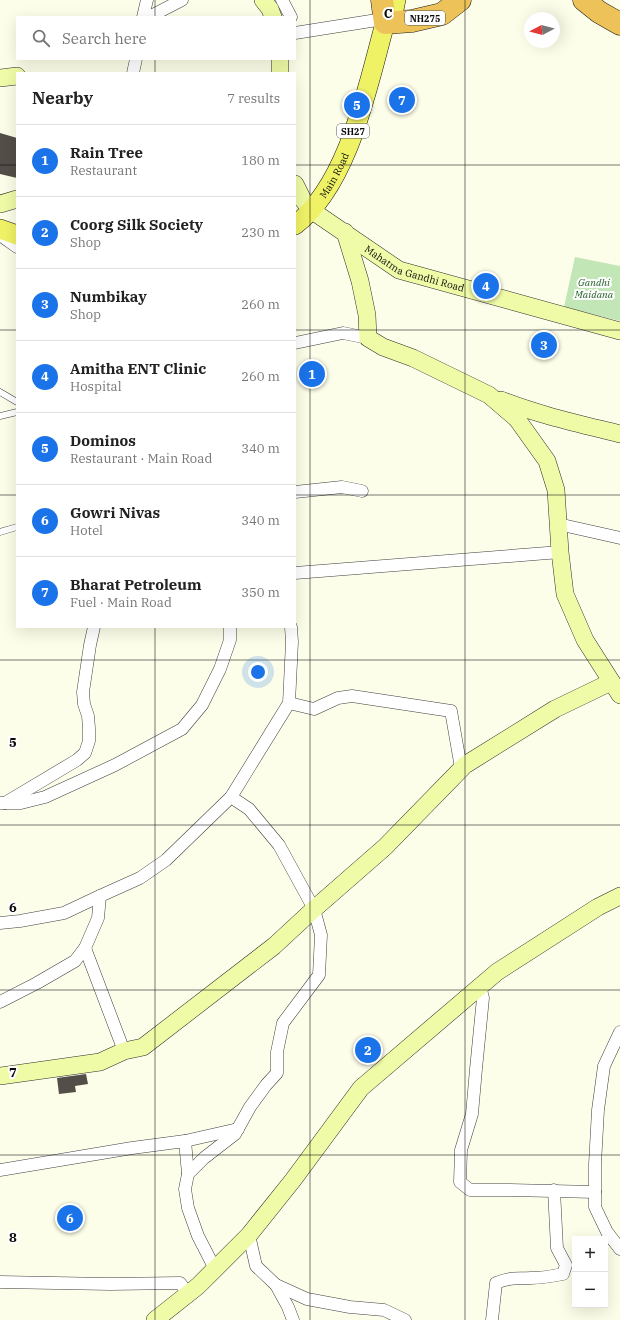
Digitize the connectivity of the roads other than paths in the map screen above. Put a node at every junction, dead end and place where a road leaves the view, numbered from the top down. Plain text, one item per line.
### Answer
1 (146, 0) edge
2 (182, 0) edge
3 (263, 0) edge
4 (282, 0) edge
5 (371, 0) edge
6 (396, 0) edge
7 (460, 0) edge
8 (584, 0) edge
9 (381, 14) edge
10 (143, 16) edge
11 (151, 16) edge
12 (273, 16) edge
13 (290, 16) edge
14 (620, 24) edge
15 (296, 31) edge
16 (136, 60) edge
17 (280, 60) edge
18 (134, 72) edge
19 (280, 72) edge
20 (16, 76) edge
21 (0, 78) edge
22 (296, 186) edge
23 (16, 199) edge
24 (0, 204) edge
25 (311, 210) junction
26 (296, 224) edge
27 (0, 229) edge
28 (344, 232) junction
29 (0, 235) edge
30 (16, 235) edge
31 (16, 246) edge
32 (620, 331) edge
33 (368, 338) junction
34 (296, 343) edge
35 (0, 392) edge
36 (489, 395) junction
37 (16, 401) edge
38 (16, 412) edge
39 (0, 416) edge
40 (620, 434) edge
41 (362, 491) dead end
42 (296, 492) edge
43 (558, 524) junction
44 (16, 528) edge
45 (0, 532) edge
46 (620, 538) edge
47 (560, 552) junction
48 (296, 573) edge
49 (94, 628) edge
50 (230, 628) edge
51 (291, 628) edge
52 (616, 688) edge
53 (289, 703) junction
54 (461, 768) junction
55 (231, 797) junction
56 (2, 803) edge
57 (100, 896) junction
58 (620, 896) edge
59 (314, 909) junction
60 (0, 923) edge
61 (85, 948) junction
62 (480, 986) junction
63 (0, 1002) edge
64 (620, 1032) edge
65 (124, 1051) junction
66 (0, 1076) edge
67 (238, 1129) junction
68 (185, 1141) junction
69 (0, 1170) edge
70 (188, 1174) junction
71 (554, 1190) junction
72 (595, 1192) junction
73 (249, 1235) junction
74 (620, 1249) edge
75 (215, 1269) junction
76 (0, 1282) edge
77 (276, 1285) junction
78 (188, 1294) junction
79 (155, 1320) edge
80 (293, 1320) edge
81 (406, 1320) edge
82 (492, 1320) edge

1 - 10 street
2 - 11 street
3 - 12 street
4 - 13 street
5 - 9 street
6 - 9 main road, SH27
7 - 9 highway, NH275
8 - 14 highway
9 - 15 street
9 - 25 main road, Main Road / SH27
16 - 18 street
17 - 19 street
20 - 21 street
22 - 25 street
23 - 24 street
25 - 26 main road, Main Road / SH27
25 - 28 street, Mahatma Gandhi Road
27 - 30 main road
28 - 32 street, Mahatma Gandhi Road
28 - 33 street
29 - 31 street
33 - 34 street
33 - 36 street
35 - 37 lane
36 - 40 street
36 - 43 street
38 - 39 lane
41 - 42 street
43 - 46 street
43 - 47 street
44 - 45 lane
47 - 48 street
47 - 52 street
49 - 56 street
50 - 56 street
51 - 53 street
52 - 54 street
53 - 54 street
53 - 55 street
54 - 59 street
55 - 57 street
55 - 59 street
57 - 60 street
57 - 61 street
58 - 62 street
59 - 65 street
59 - 67 street
61 - 63 street
61 - 65 street
62 - 71 street
62 - 73 street
64 - 72 street
65 - 66 street
67 - 68 street
67 - 70 street
68 - 69 street
68 - 70 street
70 - 75 street
71 - 72 street
71 - 82 street
72 - 74 street
73 - 75 street
73 - 77 street
75 - 78 street
76 - 78 street
77 - 80 street
77 - 81 street
78 - 79 street

